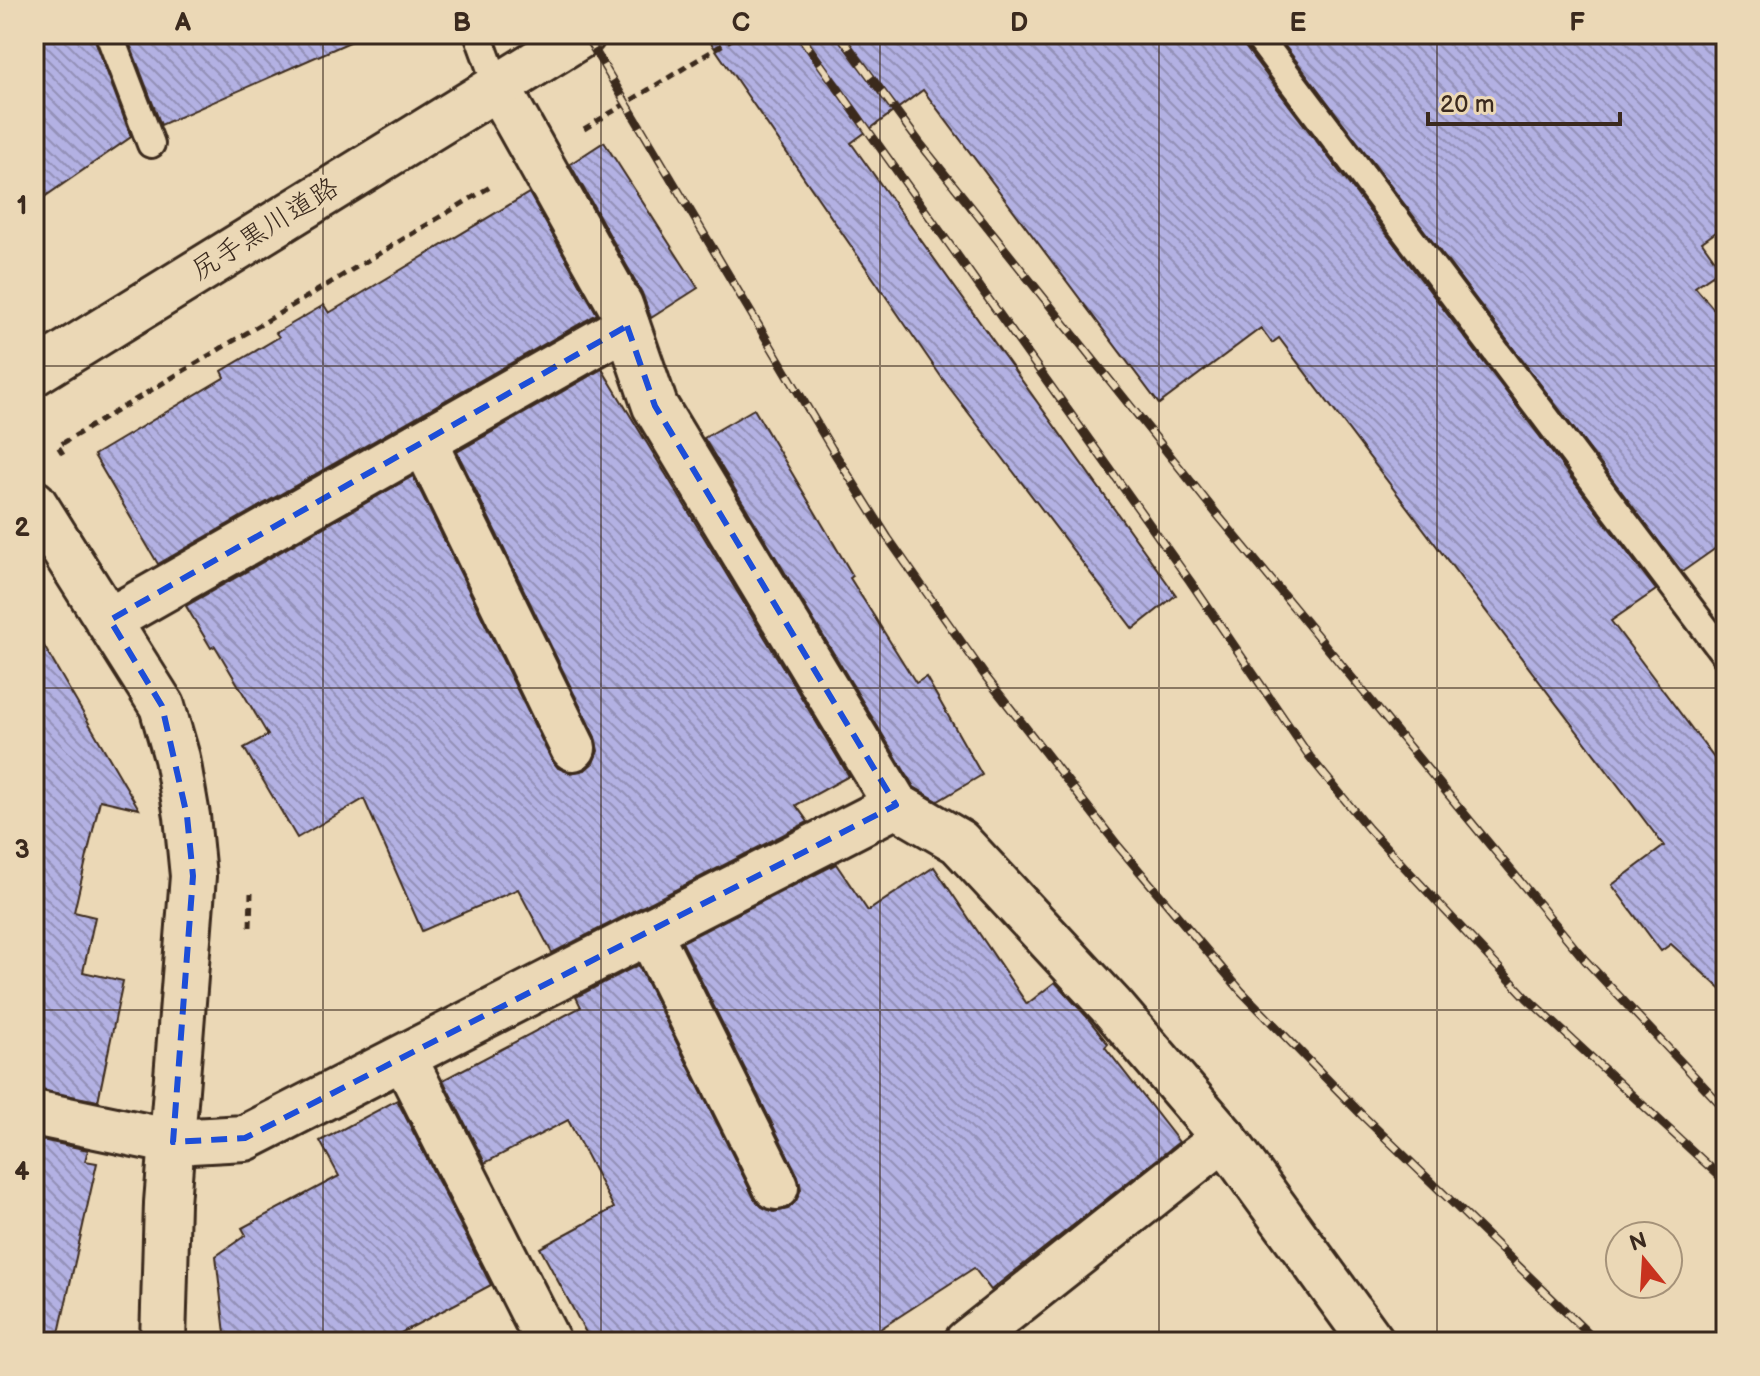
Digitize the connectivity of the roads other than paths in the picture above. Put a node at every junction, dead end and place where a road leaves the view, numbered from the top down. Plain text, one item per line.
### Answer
1 (109, 34) edge
2 (478, 34) edge
3 (583, 34) edge
4 (1256, 34) edge
5 (497, 86) junction
6 (151, 144) dead end
7 (627, 326) junction
8 (34, 373) edge
9 (424, 442) junction
10 (34, 503) edge
11 (110, 620) junction
12 (1726, 656) edge
13 (573, 748) dead end
14 (896, 805) junction
15 (649, 932) junction
16 (404, 1058) junction
17 (34, 1113) edge
18 (1224, 1138) junction
19 (173, 1142) junction
20 (776, 1187) dead end
21 (163, 1342) edge
22 (548, 1342) edge
23 (967, 1342) edge
24 (1372, 1342) edge

1 - 6 lane
2 - 5 lane
3 - 5 street, 尻手黒川道路
4 - 12 lane
5 - 7 street
5 - 8 street, 尻手黒川道路
7 - 9 street
7 - 14 street
9 - 11 street
9 - 13 street
10 - 11 street
11 - 19 street
14 - 15 street
14 - 18 street
15 - 16 street
15 - 20 street
16 - 19 street
16 - 22 street
17 - 19 street
18 - 23 street
18 - 24 street
19 - 21 street

